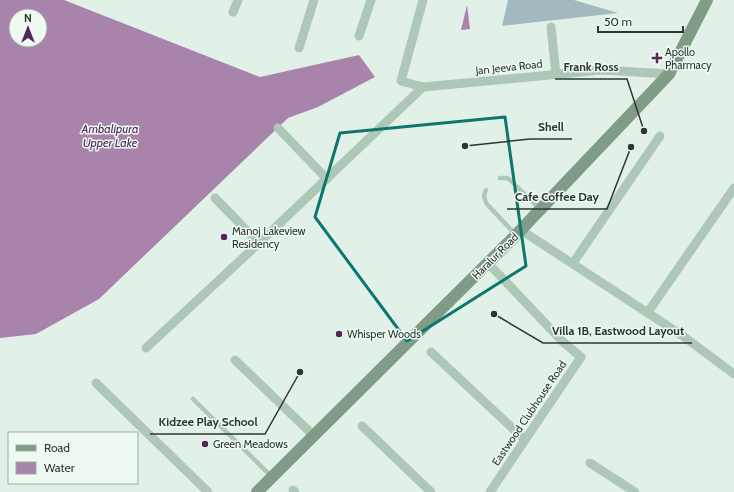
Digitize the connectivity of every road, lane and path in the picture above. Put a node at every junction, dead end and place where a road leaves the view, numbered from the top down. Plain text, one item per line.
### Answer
1 (238, 0) edge
2 (314, 0) edge
3 (371, 0) edge
4 (422, 0) edge
5 (706, 0) edge
6 (233, 12) dead end
7 (551, 27) dead end
8 (359, 36) dead end
9 (300, 48) dead end
10 (556, 74) junction
11 (669, 74) junction
12 (423, 87) junction
13 (278, 128) dead end
14 (660, 136) dead end
15 (500, 178) dead end
16 (327, 179) junction
17 (734, 188) edge
18 (486, 190) dead end
19 (215, 198) dead end
20 (540, 210) junction
21 (519, 232) junction
22 (259, 243) junction
23 (488, 263) junction
24 (573, 263) junction
25 (648, 312) junction
26 (146, 348) dead end
27 (432, 352) dead end
28 (235, 360) dead end
29 (734, 374) edge
30 (96, 383) dead end
31 (193, 399) dead end
32 (362, 426) dead end
33 (314, 436) junction
34 (525, 440) junction
35 (590, 463) dead end
36 (272, 477) junction
37 (208, 492) edge
38 (257, 492) edge
39 (431, 492) edge
40 (490, 492) edge
41 (635, 492) edge

1 - 6 street
2 - 9 street
3 - 8 street
4 - 12 street
5 - 11 street, Haralur Road
7 - 10 street
10 - 11 street, Jan Jeeva Road
10 - 12 street, Jan Jeeva Road
11 - 20 street, Haralur Road
12 - 16 street
13 - 16 street
14 - 24 street
15 - 20 lane
16 - 22 street
17 - 25 street
18 - 21 lane
19 - 22 street
20 - 21 street, Haralur Road
21 - 23 street, Haralur Road
21 - 24 street
22 - 26 street
23 - 33 street, Haralur Road
23 - 34 street, Eastwood Clubhouse Road
24 - 25 street
25 - 29 street
27 - 34 street
28 - 33 street
30 - 37 street
31 - 36 lane
32 - 39 street
33 - 36 street, Haralur Road
34 - 40 street, Eastwood Clubhouse Road
35 - 41 street
36 - 38 street, Haralur Road

